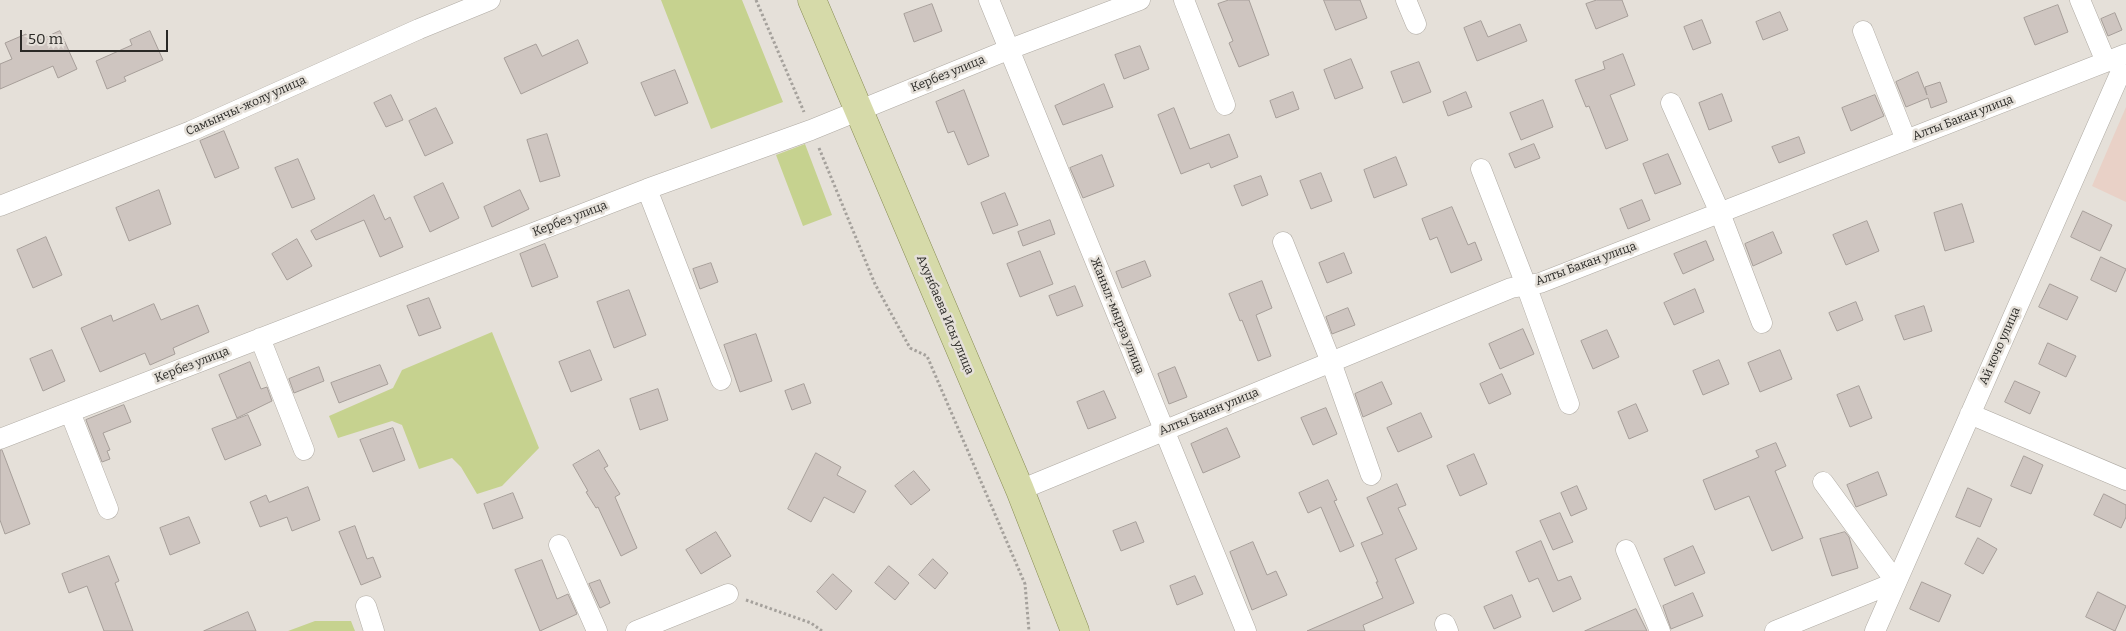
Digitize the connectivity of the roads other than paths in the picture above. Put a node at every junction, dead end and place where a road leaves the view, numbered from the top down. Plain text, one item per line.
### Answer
1 (490, 0) edge
2 (812, 0) edge
3 (989, 0) edge
4 (1140, 0) edge
5 (1184, 0) edge
6 (1406, 0) edge
7 (2080, 0) edge
8 (1416, 24) dead end
9 (1863, 31) dead end
10 (1010, 49) junction
11 (2126, 54) edge
12 (2126, 60) edge
13 (2106, 62) junction
14 (1671, 103) dead end
15 (1225, 106) dead end
16 (858, 110) junction
17 (1906, 140) junction
18 (1481, 169) dead end
19 (647, 189) junction
20 (0, 206) edge
21 (1720, 213) junction
22 (1283, 242) dead end
23 (1526, 285) junction
24 (1762, 323) dead end
25 (260, 338) junction
26 (1330, 362) junction
27 (720, 380) dead end
28 (1569, 404) dead end
29 (70, 412) junction
30 (1970, 414) junction
31 (1163, 431) junction
32 (0, 439) edge
33 (304, 450) dead end
34 (1371, 474) dead end
35 (2126, 480) edge
36 (1823, 482) dead end
37 (1020, 490) junction
38 (108, 509) dead end
39 (559, 545) dead end
40 (1626, 550) dead end
41 (1896, 582) junction
42 (728, 594) road end
43 (366, 606) dead end
44 (374, 631) edge
45 (597, 631) edge
46 (636, 631) edge
47 (1075, 631) edge
48 (1246, 631) edge
49 (1660, 631) edge
50 (1775, 631) edge
51 (1875, 631) edge

1 - 20 street, Самынчы-жолу улица
2 - 16 main road, Ахунбаева Исы улица
3 - 10 street, Жаныл-мырза улица
4 - 10 street, Кербез улица
5 - 15 street
6 - 8 street
7 - 13 street
9 - 17 street
10 - 16 street, Кербез улица
10 - 31 street, Жаныл-мырза улица
11 - 13 street, Алты Бакан улица
12 - 30 street, Ай кочо улица
13 - 17 street, Алты Бакан улица
14 - 21 street
16 - 19 street, Кербез улица
16 - 37 main road, Ахунбаева Исы улица
17 - 21 street, Алты Бакан улица
18 - 23 street
19 - 25 street, Кербез улица
19 - 27 street
21 - 23 street, Алты Бакан улица
21 - 24 street
22 - 26 street
23 - 26 street, Алты Бакан улица
23 - 28 street
25 - 29 street, Кербез улица
25 - 33 street
26 - 31 street, Алты Бакан улица
26 - 34 street
29 - 32 street, Кербез улица
29 - 38 street
30 - 35 street
30 - 41 street, Ай кочо улица
31 - 37 street, Алты Бакан улица
31 - 48 street, Жаныл-мырза улица
36 - 41 street
37 - 47 main road, Ахунбаева Исы улица
39 - 45 street
40 - 49 street
41 - 50 street
41 - 51 street, Ай кочо улица
42 - 46 street
43 - 44 street

